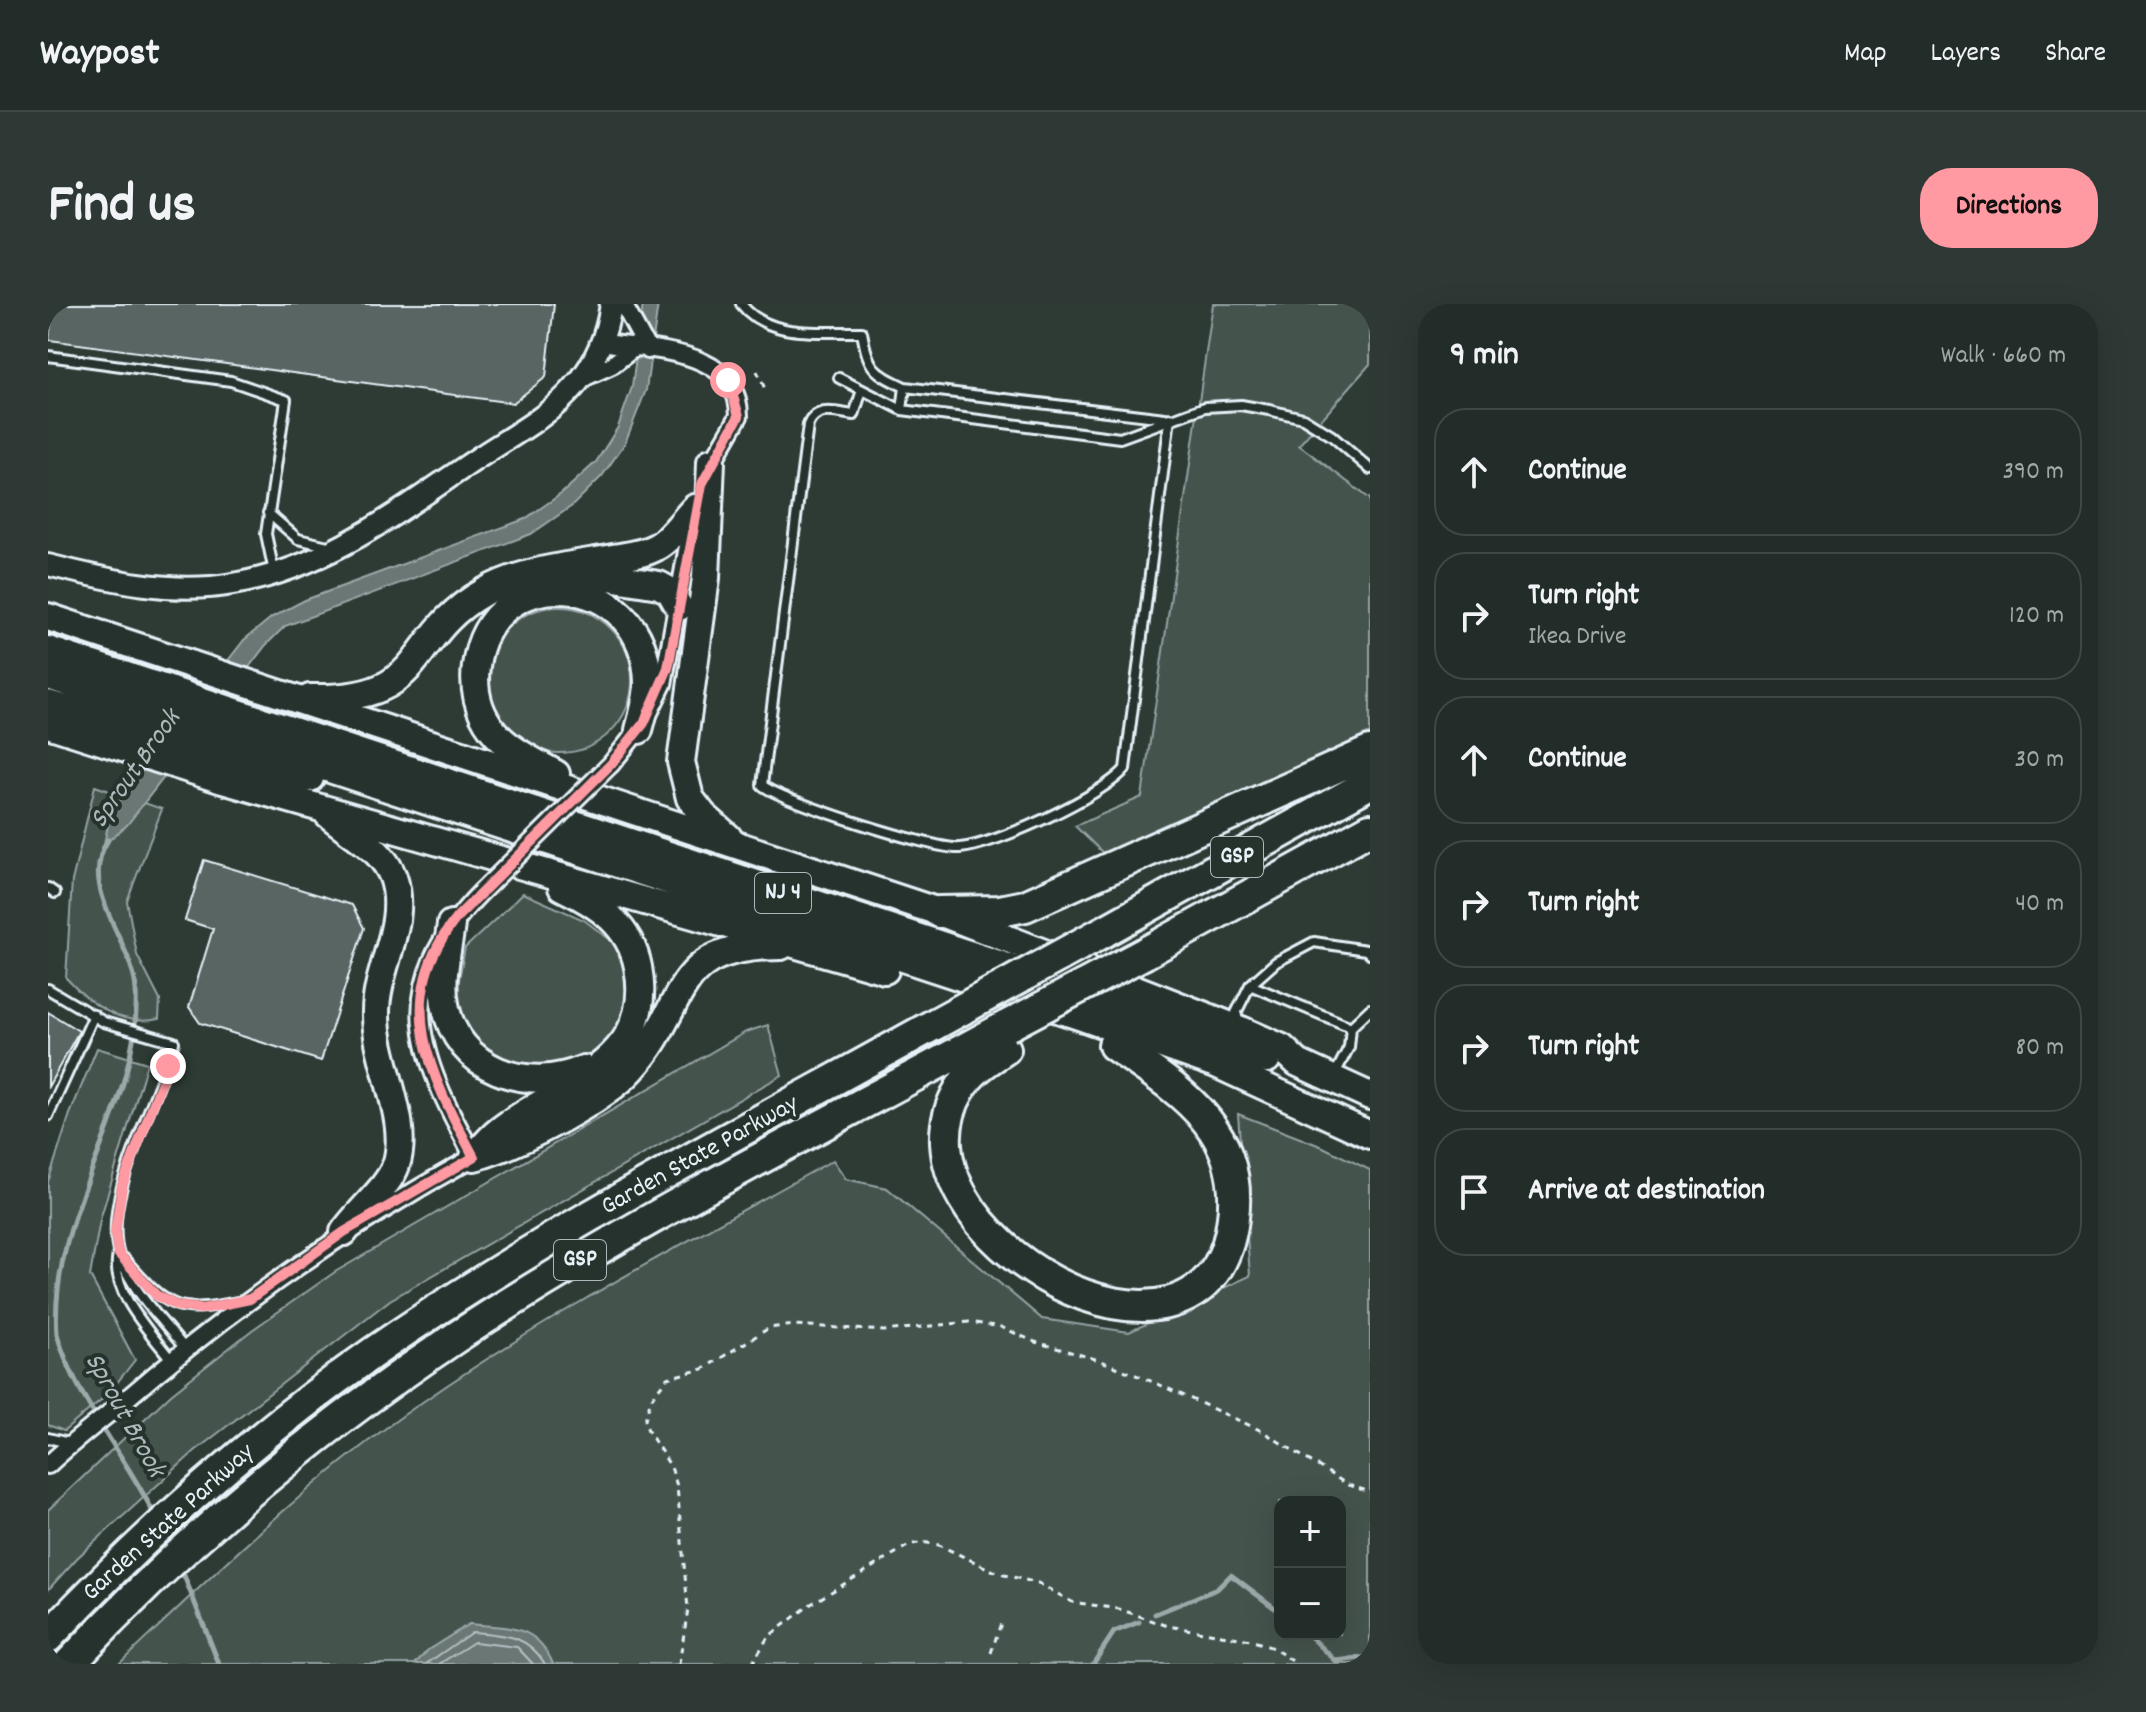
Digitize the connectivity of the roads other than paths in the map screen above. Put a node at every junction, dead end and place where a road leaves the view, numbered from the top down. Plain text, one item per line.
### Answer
1 (611, 304) edge
2 (623, 304) edge
3 (741, 304) edge
4 (601, 342) junction
5 (641, 349) junction
6 (48, 356) edge
7 (839, 378) dead end
8 (581, 379) junction
9 (905, 387) junction
10 (862, 390) junction
11 (902, 410) junction
12 (1170, 418) junction
13 (711, 462) junction
14 (1370, 469) edge
15 (695, 508) junction
16 (268, 513) junction
17 (340, 549) junction
18 (48, 565) edge
19 (557, 570) junction
20 (275, 576) junction
21 (679, 607) junction
22 (48, 617) edge
23 (48, 650) edge
24 (48, 676) edge
25 (281, 695) junction
26 (48, 704) edge
27 (54, 727) edge
28 (639, 730) junction
29 (110, 733) junction
30 (243, 750) junction
31 (1370, 752) edge
32 (1370, 783) edge
33 (604, 802) junction
34 (324, 810) junction
35 (1370, 829) edge
36 (737, 844) junction
37 (485, 853) junction
38 (939, 912) junction
39 (451, 924) junction
40 (810, 947) junction
41 (1370, 954) edge
42 (1250, 985) junction
43 (48, 989) edge
44 (1370, 1009) edge
45 (94, 1015) junction
46 (1351, 1027) junction
47 (1241, 1030) junction
48 (1006, 1038) junction
49 (1114, 1045) junction
50 (618, 1049) junction
51 (1298, 1063) junction
52 (1332, 1078) junction
53 (1275, 1092) junction
54 (1370, 1096) edge
55 (48, 1116) edge
56 (1370, 1135) edge
57 (474, 1157) junction
58 (344, 1232) junction
59 (118, 1253) junction
60 (250, 1299) junction
61 (186, 1350) junction
62 (172, 1361) junction
63 (48, 1438) edge
64 (74, 1444) junction
65 (51, 1457) edge
66 (48, 1637) edge
67 (69, 1664) edge

1 - 4 street
2 - 5 street
3 - 9 lane
4 - 5 street
4 - 8 street
5 - 8 street
5 - 13 street
6 - 16 lane
7 - 10 lane
8 - 17 street
9 - 11 lane
9 - 12 lane
10 - 11 lane
10 - 12 lane
11 - 12 lane
12 - 14 lane
13 - 15 street
13 - 36 highway
15 - 19 highway
15 - 21 street
16 - 17 lane
16 - 20 lane
17 - 20 street
18 - 20 street
19 - 21 highway
19 - 25 highway
21 - 28 street
22 - 25 highway
23 - 30 highway, NJ 4
24 - 30 highway, NJ 4
25 - 33 highway
26 - 29 highway
27 - 29 highway
28 - 33 highway
28 - 39 street, bridge
29 - 30 highway
30 - 34 highway
30 - 51 highway, NJ 4
30 - 53 highway, NJ 4
31 - 38 highway
32 - 66 highway, Garden State Parkway / GSP, bridge
33 - 36 highway
34 - 37 highway
34 - 58 highway
35 - 48 highway, GSP, bridge
36 - 38 highway
37 - 40 highway
37 - 50 highway
38 - 47 highway
39 - 50 highway
39 - 57 street
40 - 49 highway
40 - 57 highway
41 - 42 lane
42 - 46 lane
42 - 47 lane
43 - 45 lane
44 - 46 lane
45 - 55 lane
45 - 59 lane
46 - 52 lane
47 - 51 highway
48 - 49 highway
48 - 67 highway, Garden State Parkway / GSP
49 - 53 highway
50 - 57 highway
51 - 52 highway, NJ 4
52 - 54 highway, NJ 4
53 - 56 highway, NJ 4
57 - 58 street
58 - 60 street
59 - 60 lane
59 - 61 lane
59 - 62 lane
60 - 61 street
61 - 62 street
62 - 64 street
63 - 64 lane
64 - 65 street

